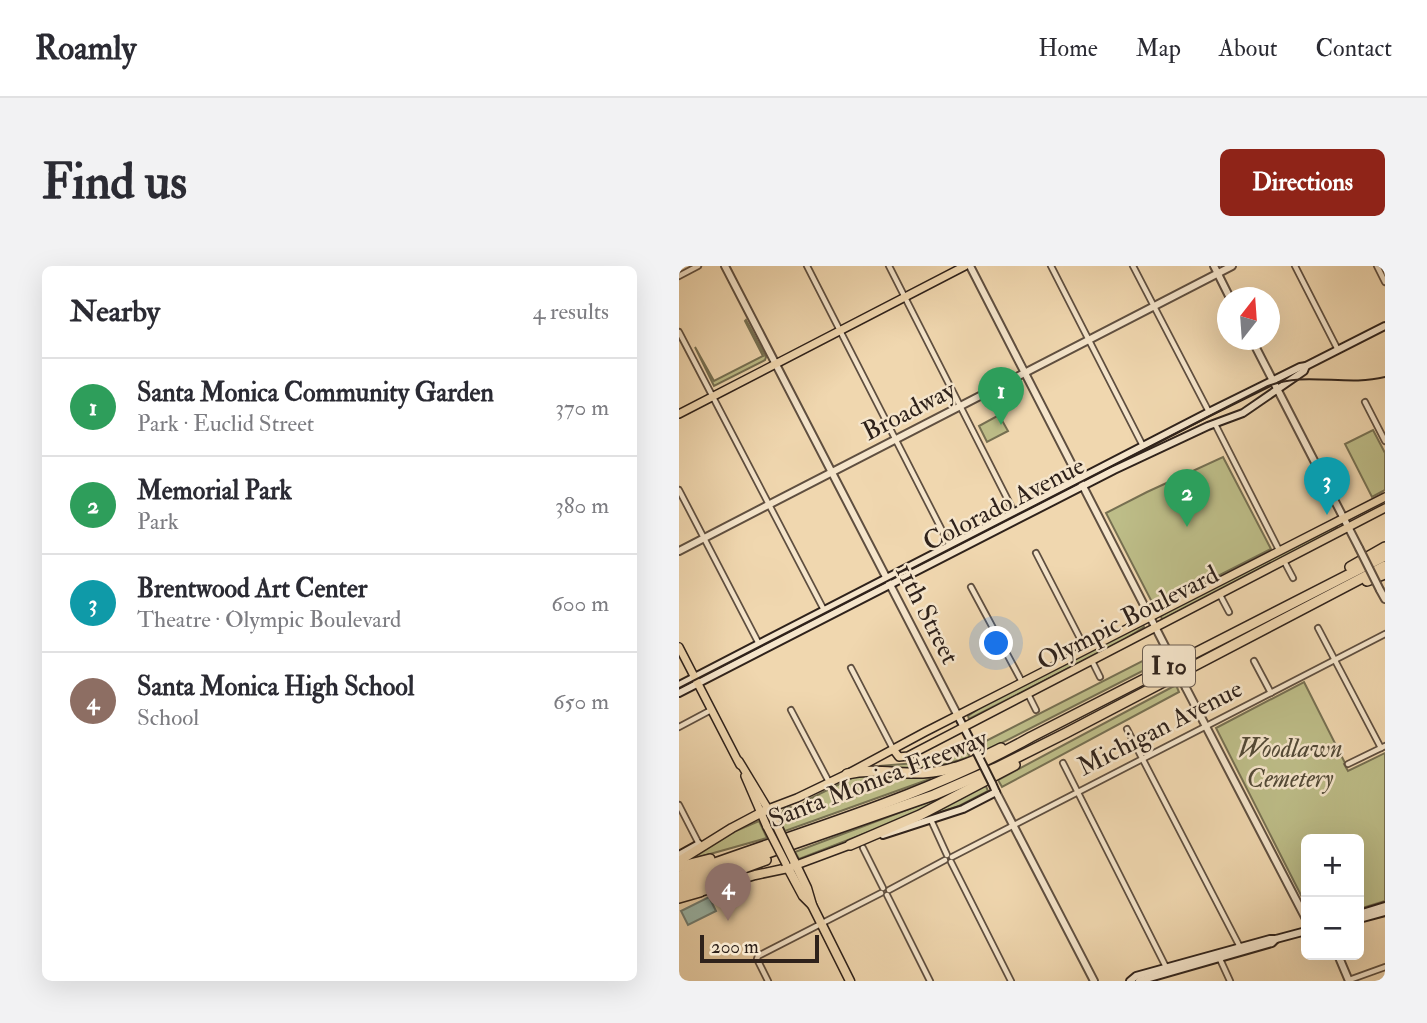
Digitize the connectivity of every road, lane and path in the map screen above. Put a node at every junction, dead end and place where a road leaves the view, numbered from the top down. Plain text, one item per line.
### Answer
1 (698, 266) edge
2 (725, 266) edge
3 (807, 266) edge
4 (889, 266) edge
5 (968, 266) edge
6 (1051, 266) edge
7 (1133, 266) edge
8 (1214, 266) edge
9 (1232, 266) edge
10 (1295, 266) edge
11 (1377, 266) edge
12 (1218, 274) junction
13 (679, 275) edge
14 (1385, 282) edge
15 (1224, 287) edge
16 (904, 298) junction
17 (1153, 307) junction
18 (1385, 326) edge
19 (840, 331) junction
20 (679, 332) edge
21 (1089, 340) junction
22 (1257, 350) edge
23 (1338, 350) junction
24 (776, 364) junction
25 (1306, 366) junction
26 (1024, 374) junction
27 (1273, 380) junction
28 (1277, 389) junction
29 (712, 397) junction
30 (1365, 402) dead end
31 (960, 406) junction
32 (1209, 412) junction
33 (679, 414) edge
34 (1215, 424) junction
35 (896, 439) junction
36 (1385, 441) edge
37 (1143, 446) junction
38 (832, 471) junction
39 (1081, 482) junction
40 (679, 491) edge
41 (1385, 496) edge
42 (768, 505) junction
43 (1385, 508) edge
44 (1014, 512) junction
45 (1343, 518) junction
46 (1348, 527) junction
47 (703, 538) junction
48 (950, 545) junction
49 (1385, 547) edge
50 (679, 551) edge
51 (1279, 551) junction
52 (1035, 553) dead end
53 (1385, 556) edge
54 (1284, 561) junction
55 (1385, 566) edge
56 (1385, 574) edge
57 (1293, 578) dead end
58 (889, 581) junction
59 (971, 587) dead end
60 (1220, 595) junction
61 (1307, 595) junction
62 (1385, 599) edge
63 (824, 610) junction
64 (1301, 610) junction
65 (1229, 612) dead end
66 (1151, 618) junction
67 (1156, 628) junction
68 (1318, 628) dead end
69 (1385, 634) edge
70 (759, 644) junction
71 (679, 647) edge
72 (1086, 650) junction
73 (1092, 660) junction
74 (1335, 660) junction
75 (1254, 661) dead end
76 (851, 668) dead end
77 (1100, 677) dead end
78 (696, 680) junction
79 (1022, 683) junction
80 (679, 685) edge
81 (679, 693) edge
82 (1027, 693) junction
83 (1271, 693) junction
84 (711, 710) junction
85 (790, 710) dead end
86 (1036, 710) dead end
87 (958, 716) junction
88 (963, 726) junction
89 (1206, 726) junction
90 (679, 727) edge
91 (1127, 729) dead end
92 (1066, 733) junction
93 (1031, 737) junction
94 (1383, 747) edge
95 (893, 749) junction
96 (1142, 759) junction
97 (1063, 763) dead end
98 (1348, 764) dead end
99 (847, 774) junction
100 (829, 783) junction
101 (996, 792) junction
102 (1077, 792) junction
103 (679, 805) edge
104 (764, 811) junction
105 (931, 820) junction
106 (1014, 825) junction
107 (732, 828) junction
108 (841, 828) junction
109 (699, 844) junction
110 (851, 845) junction
111 (863, 848) dead end
112 (679, 855) edge
113 (736, 855) junction
114 (949, 858) junction
115 (679, 861) edge
116 (791, 864) junction
117 (679, 867) edge
118 (679, 876) edge
119 (679, 884) edge
120 (885, 891) junction
121 (679, 892) edge
122 (700, 892) joint
123 (679, 901) edge
124 (1385, 906) edge
125 (1301, 909) edge
126 (1375, 912) junction
127 (1385, 912) edge
128 (1364, 913) edge
129 (1364, 917) edge
130 (821, 924) junction
131 (1301, 932) edge
132 (1241, 950) junction
133 (1219, 956) junction
134 (1340, 960) edge
135 (1385, 967) edge
136 (1167, 970) junction
137 (1349, 980) edge
138 (768, 981) edge
139 (851, 981) edge
140 (930, 981) edge
141 (1011, 981) edge
142 (1094, 981) edge
143 (1133, 981) edge
144 (1230, 981) edge

1 - 13 street
2 - 24 street, 11th Street
3 - 19 street
4 - 16 street
5 - 16 main road
5 - 26 street
6 - 21 street
7 - 17 street
8 - 12 street
9 - 12 street, Broadway
10 - 23 street
11 - 14 street
12 - 15 street
12 - 17 street, Broadway
16 - 19 main road
16 - 31 street
17 - 21 street, Broadway
17 - 32 street
18 - 23 street, Colorado Avenue
19 - 24 main road
19 - 35 street
20 - 29 street
21 - 26 street, Broadway
21 - 37 street
22 - 27 street
23 - 25 street, Colorado Avenue
24 - 29 main road
24 - 38 street, 11th Street
25 - 27 street, Colorado Avenue
25 - 28 street, Colorado Avenue
26 - 31 street, Broadway
26 - 39 street
27 - 28 street
27 - 32 street, Colorado Avenue
28 - 34 street, Colorado Avenue
28 - 45 street
29 - 33 main road
29 - 42 street
30 - 36 street
31 - 35 street, Broadway
31 - 44 street
32 - 37 street, Colorado Avenue
34 - 39 street, Colorado Avenue
34 - 51 street
35 - 38 street, Broadway
35 - 48 street
37 - 39 street, Colorado Avenue
38 - 42 street, Broadway
38 - 58 street, 11th Street
39 - 44 street, Colorado Avenue
39 - 58 street, Colorado Avenue
39 - 66 street
40 - 47 street
41 - 45 main road, Olympic Boulevard
42 - 47 street, Broadway
42 - 63 street
43 - 46 main road, Olympic Boulevard
44 - 48 street, Colorado Avenue
45 - 46 street
45 - 51 main road, Olympic Boulevard
46 - 54 main road, Olympic Boulevard
46 - 62 street, bridge
47 - 50 street, Broadway
47 - 70 street
48 - 58 street, Colorado Avenue
49 - 61 highway
51 - 66 main road, Olympic Boulevard
52 - 72 street
53 - 61 highway, Santa Monica Freeway / I 10
54 - 57 street
54 - 60 main road, Olympic Boulevard
55 - 64 highway, Santa Monica Freeway / I 10
56 - 64 highway
58 - 63 street, Colorado Avenue
58 - 78 street, Colorado Avenue
58 - 87 street, 11th Street
59 - 79 street
60 - 65 street
60 - 67 main road, Olympic Boulevard
61 - 93 highway, Santa Monica Freeway / I 10
63 - 70 street, Colorado Avenue
64 - 92 highway, Santa Monica Freeway / I 10
66 - 67 street
66 - 72 main road, Olympic Boulevard
67 - 73 main road, Olympic Boulevard
67 - 89 street, bridge
68 - 74 street
69 - 74 street, Michigan Avenue
70 - 78 street, Colorado Avenue
71 - 78 main road
72 - 79 main road, Olympic Boulevard
73 - 77 street
73 - 82 main road, Olympic Boulevard
74 - 83 street, Michigan Avenue
74 - 94 street
75 - 83 street
76 - 95 street
78 - 80 street, Colorado Avenue
78 - 81 street, Colorado Avenue
78 - 84 main road
79 - 87 main road, Olympic Boulevard
82 - 86 street
82 - 88 main road, Olympic Boulevard
83 - 89 street, Michigan Avenue
84 - 90 street
84 - 104 main road
85 - 100 street
87 - 88 street, 11th Street
87 - 95 main road, Olympic Boulevard
88 - 95 main road, Olympic Boulevard
88 - 101 street, 11th Street, bridge
89 - 96 street, Michigan Avenue
89 - 125 street
91 - 96 street
92 - 108 highway, Santa Monica Freeway / I 10
92 - 110 highway
93 - 99 highway
93 - 113 highway, Santa Monica Freeway / I 10
94 - 98 street
95 - 99 main road, Olympic Boulevard
96 - 102 street, Michigan Avenue
96 - 132 street
97 - 102 street
99 - 100 main road, Olympic Boulevard
100 - 104 main road, Olympic Boulevard
101 - 105 street
101 - 106 street, 11th Street
102 - 106 street, Michigan Avenue
102 - 136 street
103 - 109 street
104 - 107 highway, Olympic Boulevard
104 - 116 highway, bridge
105 - 110 street
105 - 114 street
106 - 114 street, Michigan Avenue
106 - 142 street, 11th Street
107 - 109 street, Olympic Boulevard
107 - 115 highway
108 - 119 highway, Santa Monica Freeway / I 10
108 - 121 highway
109 - 112 street, Olympic Boulevard
110 - 116 main road
111 - 120 street
113 - 117 highway
113 - 118 highway, Santa Monica Freeway / I 10
114 - 120 street, Michigan Avenue
114 - 141 street
116 - 122 highway
116 - 130 highway
120 - 130 street, Michigan Avenue
120 - 140 street
122 - 123 highway
124 - 126 street
126 - 127 street
126 - 128 street
126 - 129 street
130 - 138 street, Michigan Avenue
130 - 139 highway
131 - 132 street
132 - 133 street
133 - 136 street
133 - 144 street
134 - 137 street
135 - 137 street
136 - 143 street

